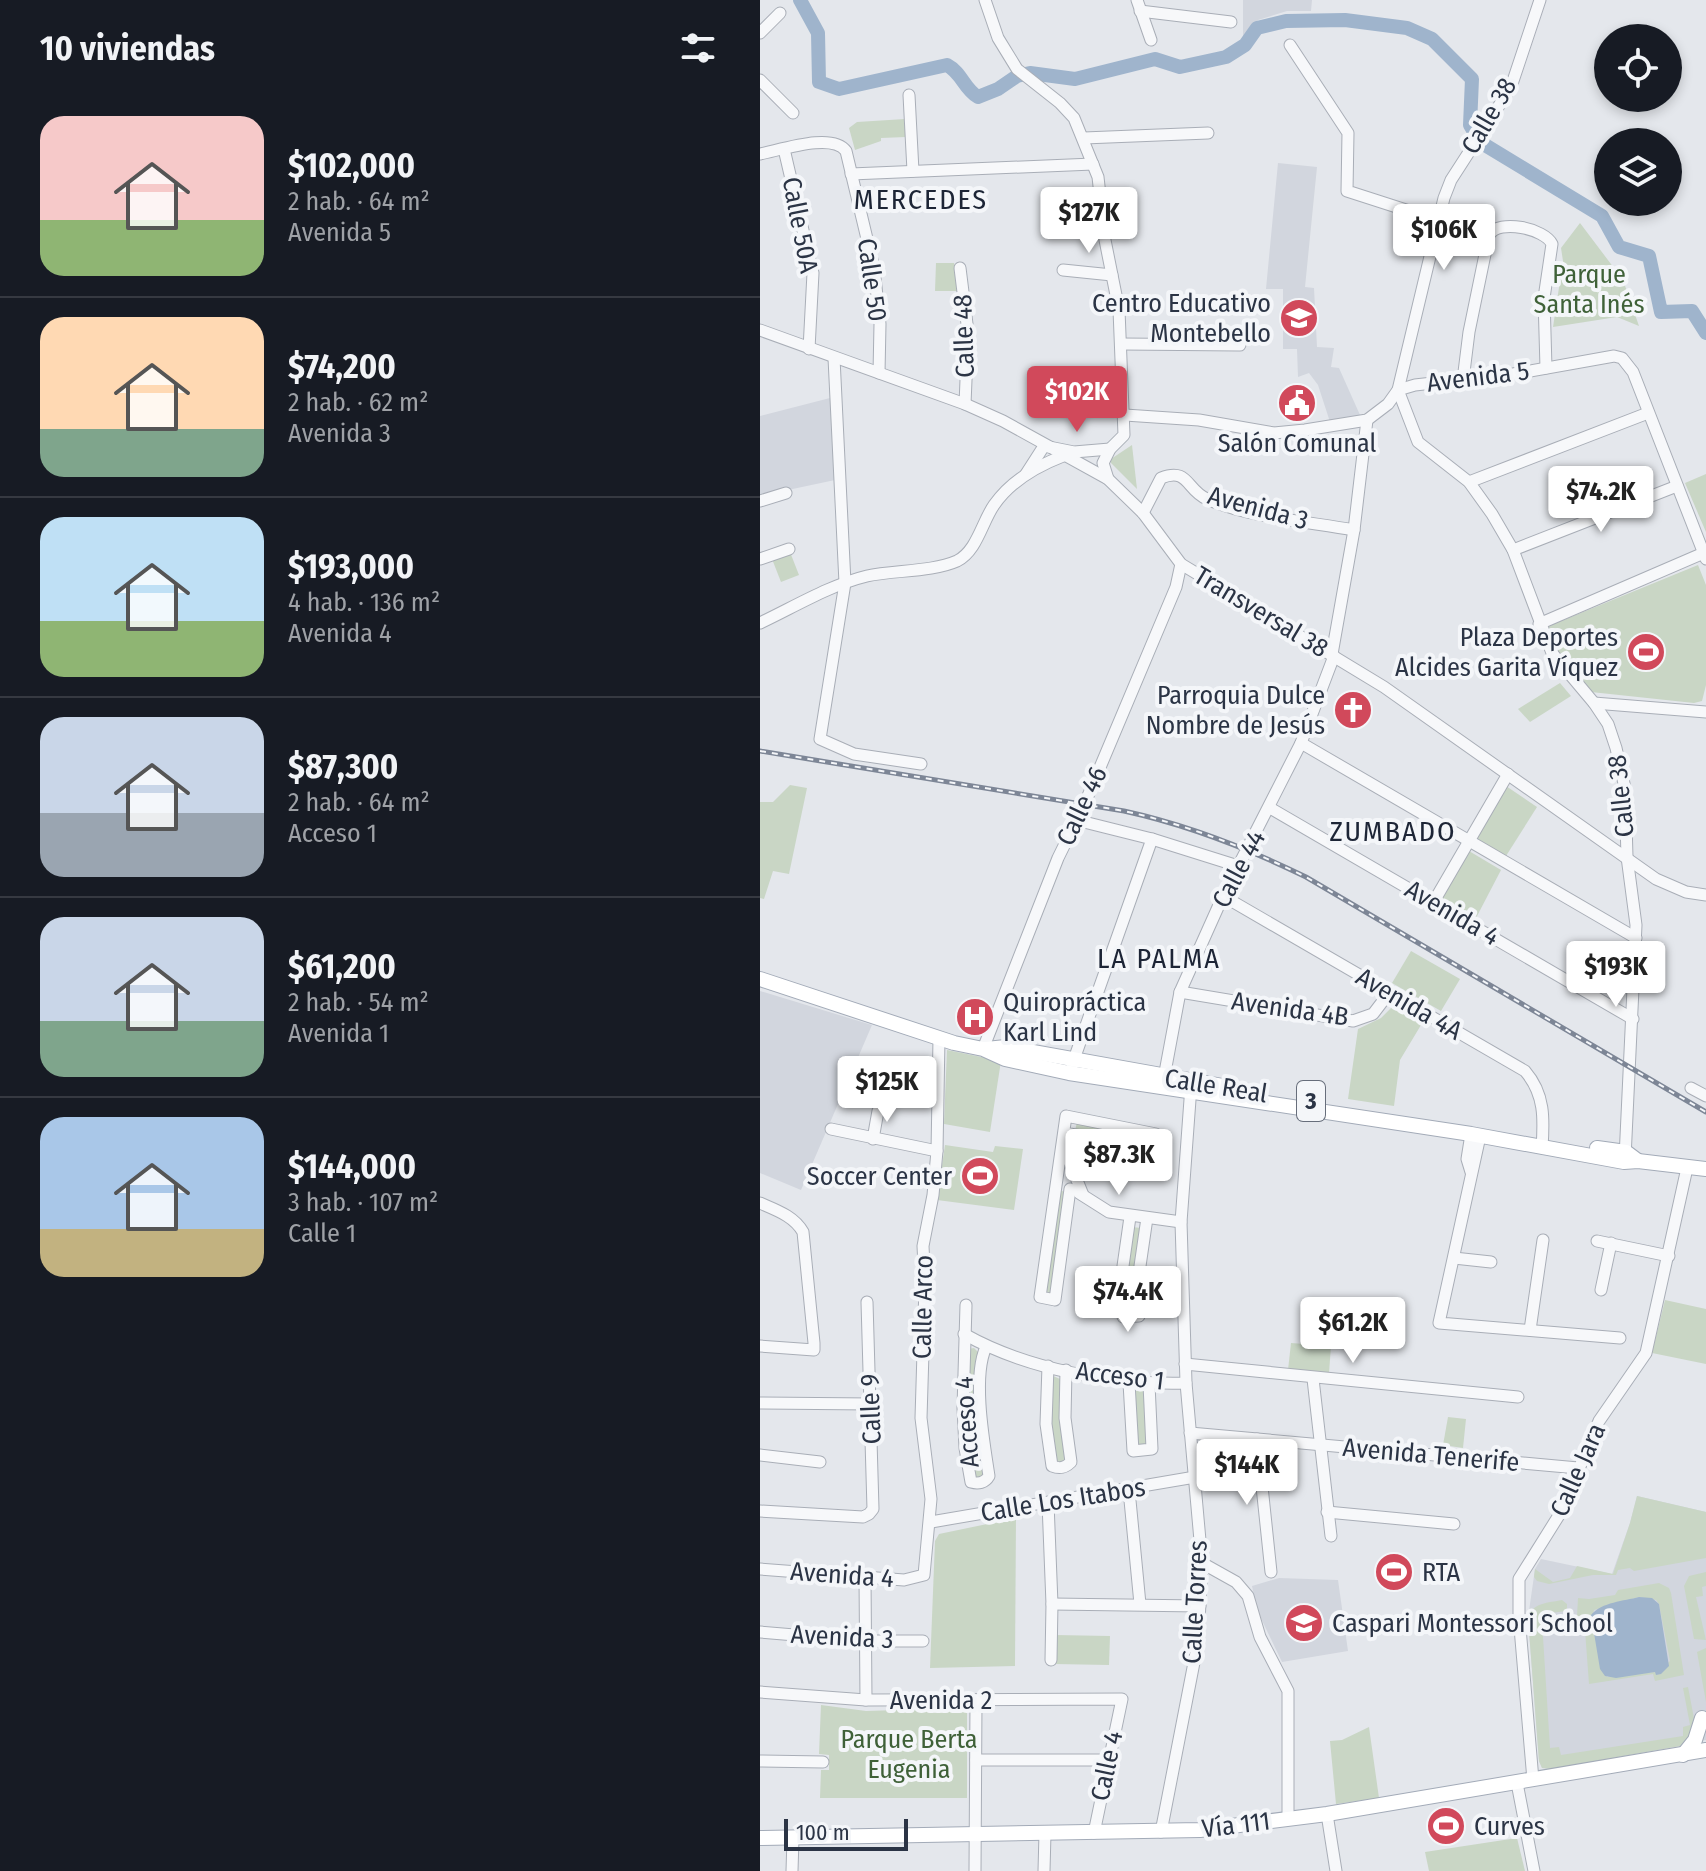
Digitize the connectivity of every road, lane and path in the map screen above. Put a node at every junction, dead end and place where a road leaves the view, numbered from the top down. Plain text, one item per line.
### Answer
1 (985, 0) edge
2 (1540, 0) edge
3 (1138, 6) edge
4 (780, 13) dead end
5 (1231, 22) dead end
6 (760, 33) edge
7 (1151, 40) dead end
8 (1290, 45) dead end
9 (762, 86) edge
10 (909, 95) dead end
11 (793, 113) dead end
12 (1208, 133) dead end
13 (1084, 138) junction
14 (784, 149) junction
15 (760, 154) edge
16 (1093, 164) junction
17 (913, 171) junction
18 (851, 174) junction
19 (1437, 220) junction
20 (960, 268) dead end
21 (1063, 270) dead end
22 (1112, 275) junction
23 (760, 330) edge
24 (1121, 344) junction
25 (1240, 345) dead end
26 (809, 349) junction
27 (834, 358) junction
28 (1546, 368) junction
29 (879, 373) junction
30 (1463, 380) junction
31 (1398, 390) junction
32 (965, 404) junction
33 (1648, 413) junction
34 (1125, 415) junction
35 (1156, 416) junction
36 (1367, 420) junction
37 (1124, 435) junction
38 (1044, 446) junction
39 (1110, 449) junction
40 (1063, 456) junction
41 (1024, 476) junction
42 (1108, 479) junction
43 (1469, 482) junction
44 (1677, 486) junction
45 (786, 493) dead end
46 (760, 501) edge
47 (1143, 513) junction
48 (1354, 530) junction
49 (789, 549) dead end
50 (1513, 550) junction
51 (1705, 554) edge
52 (760, 559) edge
53 (1181, 564) junction
54 (845, 583) junction
55 (760, 623) edge
56 (1539, 624) junction
57 (1333, 655) junction
58 (1594, 703) junction
59 (1706, 712) edge
60 (1301, 743) junction
61 (921, 764) dead end
62 (1508, 774) junction
63 (1270, 808) junction
64 (1076, 820) junction
65 (1152, 839) junction
66 (1470, 840) junction
67 (1627, 857) junction
68 (1238, 866) junction
69 (1706, 895) edge
70 (1223, 896) junction
71 (1433, 903) junction
72 (1636, 938) junction
73 (760, 979) edge
74 (1180, 992) junction
75 (1389, 993) junction
76 (1633, 1019) junction
77 (939, 1038) junction
78 (983, 1049) junction
79 (1071, 1067) junction
80 (1164, 1082) junction
81 (1191, 1087) junction
82 (1691, 1088) dead end
83 (1706, 1096) edge
84 (886, 1108) dead end
85 (831, 1129) dead end
86 (1064, 1133) junction
87 (1476, 1135) junction
88 (873, 1139) junction
89 (1542, 1144) junction
90 (937, 1151) junction
91 (1629, 1158) junction
92 (1687, 1168) junction
93 (1706, 1169) edge
94 (1056, 1184) junction
95 (1070, 1189) junction
96 (1083, 1195) junction
97 (760, 1203) edge
98 (1130, 1217) junction
99 (1147, 1218) junction
100 (1181, 1222) junction
101 (1543, 1240) dead end
102 (1597, 1241) dead end
103 (1611, 1243) junction
104 (1669, 1256) junction
105 (1454, 1258) junction
106 (1491, 1262) dead end
107 (1601, 1290) dead end
108 (867, 1302) dead end
109 (966, 1305) dead end
110 (1530, 1330) junction
111 (964, 1334) junction
112 (1620, 1338) dead end
113 (760, 1346) edge
114 (986, 1347) junction
115 (1185, 1364) junction
116 (1048, 1366) junction
117 (1066, 1370) junction
118 (1313, 1379) junction
119 (1129, 1383) junction
120 (1186, 1383) junction
121 (1149, 1384) junction
122 (1518, 1397) dead end
123 (763, 1403) edge
124 (871, 1404) junction
125 (1190, 1433) junction
126 (964, 1434) junction
127 (982, 1434) junction
128 (1257, 1439) junction
129 (1319, 1445) junction
130 (760, 1455) edge
131 (820, 1462) dead end
132 (1578, 1468) junction
133 (1195, 1477) junction
134 (1129, 1490) junction
135 (1048, 1503) junction
136 (760, 1511) edge
137 (1327, 1512) junction
138 (931, 1522) junction
139 (1454, 1524) dead end
140 (1331, 1536) dead end
141 (1202, 1563) junction
142 (760, 1569) edge
143 (1271, 1572) dead end
144 (924, 1575) joint
145 (865, 1578) junction
146 (1052, 1604) junction
147 (1140, 1604) junction
148 (1200, 1606) junction
149 (760, 1632) edge
150 (866, 1641) junction
151 (923, 1641) dead end
152 (1051, 1660) dead end
153 (760, 1692) edge
154 (1122, 1699) joint
155 (866, 1700) junction
156 (976, 1701) junction
157 (1706, 1725) edge
158 (1706, 1750) edge
159 (1683, 1755) junction
160 (976, 1760) junction
161 (1108, 1760) junction
162 (760, 1761) edge
163 (823, 1762) dead end
164 (1533, 1780) junction
165 (1517, 1783) junction
166 (1327, 1814) junction
167 (1288, 1819) junction
168 (1161, 1832) junction
169 (1045, 1833) junction
170 (1094, 1833) junction
171 (976, 1834) junction
172 (760, 1838) edge
173 (793, 1838) junction
174 (792, 1871) edge
175 (975, 1871) edge
176 (1044, 1871) edge
177 (1336, 1871) edge
178 (1534, 1871) edge

1 - 13 street
2 - 19 street, Calle 38
3 - 5 street
3 - 7 street
4 - 6 street
8 - 19 street
9 - 11 street
10 - 17 street
12 - 13 street
13 - 16 street
14 - 15 street
14 - 18 street, Calle 50
14 - 26 street, Calle 50A
16 - 17 street
16 - 22 street
17 - 18 street
18 - 29 street, Calle 50
19 - 31 street, Calle 38
20 - 32 street, Calle 48
21 - 22 street
22 - 24 street
23 - 26 street, Transversal 38
24 - 25 street
24 - 34 street
26 - 27 street, Transversal 38
27 - 29 street, Transversal 38
27 - 54 street
28 - 30 street, Avenida 5
28 - 30 street
28 - 33 street, Avenida 5
29 - 32 street, Transversal 38
30 - 31 street, Avenida 5
31 - 36 street, Avenida 5
31 - 43 street, Calle 38
32 - 38 street, Transversal 38
33 - 43 street
33 - 44 street
34 - 35 street
34 - 37 street
35 - 36 street
35 - 37 street
36 - 48 street, Calle 44
37 - 39 street
38 - 39 street
38 - 40 street, Transversal 38
38 - 41 street
39 - 42 street
40 - 41 street
40 - 42 street, Transversal 38
41 - 54 street
42 - 47 street, Transversal 38
43 - 50 street, Calle 38
44 - 50 street
44 - 51 street
45 - 46 street
47 - 48 street, Avenida 3
47 - 53 street, Transversal 38
48 - 57 street, Calle 44
49 - 52 street
50 - 56 street, Calle 38
51 - 56 street
53 - 57 street, Transversal 38
53 - 64 street, Calle 46
54 - 55 street
54 - 61 street
56 - 58 street, Calle 38
57 - 60 street, Calle 44
57 - 62 street, Transversal 38
58 - 59 street
58 - 67 street, Calle 38
60 - 63 street, Calle 44
60 - 66 street
62 - 66 street
62 - 67 street, Transversal 38
63 - 68 street, Calle 44
63 - 71 street, Avenida 4
64 - 65 street
64 - 78 street, Calle 46
65 - 68 street
65 - 79 street
66 - 71 street
66 - 72 street
67 - 69 street, Transversal 38
67 - 72 street, Calle 38
68 - 70 street, Calle 44
70 - 74 street, Calle 44
70 - 75 street, Avenida 4A
71 - 76 street, Avenida 4
72 - 76 street, Calle 38
73 - 77 main road, Calle Real / 3
74 - 75 street, Avenida 4B
74 - 80 street, Calle 44
75 - 89 street, Avenida 4A
76 - 91 street, Calle 38
77 - 78 main road, Calle Real / 3
77 - 90 street, Calle Arco
78 - 79 main road, Calle Real / 3
79 - 80 main road, Calle Real / 3
80 - 81 main road, Calle Real / 3
81 - 87 main road, Calle Real / 3
81 - 89 main road, Calle Real / 3
81 - 100 street, Calle Torres
82 - 83 street
84 - 88 street
85 - 88 street
86 - 86 street
86 - 94 street
86 - 96 street
87 - 89 main road, Calle Real / 3
87 - 105 street
88 - 90 street
89 - 91 main road, Calle Real / 3
90 - 138 street, Calle Arco
91 - 92 main road, Calle Real / 3
92 - 93 main road, Calle Real / 3
92 - 104 street, Calle Jara
94 - 95 street
94 - 95 street
95 - 96 street
96 - 98 street
97 - 113 street
98 - 99 street
98 - 99 street
99 - 100 street
100 - 115 street, Calle Torres
101 - 110 street
102 - 103 street
103 - 104 street
103 - 107 street
104 - 132 street, Calle Jara
105 - 106 street
105 - 110 street
108 - 124 street, Calle 9
109 - 111 street, Acceso 4
110 - 112 street
111 - 114 street, Acceso 1
111 - 126 street, Acceso 4
114 - 116 street, Acceso 1
114 - 127 street, Acceso 4
115 - 118 street
115 - 120 street, Calle Torres
116 - 117 street, Acceso 1
116 - 117 street
117 - 119 street, Acceso 1
118 - 122 street
118 - 129 street
119 - 121 street, Acceso 1
119 - 121 street
120 - 121 street, Acceso 1
120 - 125 street, Calle Torres
123 - 124 street
124 - 136 street, Calle 9
125 - 128 street, Avenida Tenerife
125 - 133 street, Calle Torres
126 - 127 street
126 - 127 street, Acceso 4
128 - 129 street, Avenida Tenerife
128 - 143 street
129 - 132 street, Avenida Tenerife
129 - 137 street
130 - 131 street
132 - 164 street, Calle Jara
133 - 134 street, Calle Los Itabos
133 - 141 street, Calle Torres
134 - 135 street, Calle Los Itabos
134 - 147 street
135 - 138 street, Calle Los Itabos
135 - 146 street
137 - 139 street
137 - 140 street
138 - 144 street, Calle Arco
141 - 148 street, Calle Torres
141 - 167 street
142 - 145 street, Avenida 4
144 - 145 street, Avenida 4
145 - 150 street
146 - 147 street
146 - 152 street
147 - 148 street
148 - 168 street, Calle Torres
149 - 150 street, Avenida 3
150 - 151 street, Avenida 3
150 - 155 street
153 - 155 street, Avenida 2
154 - 156 street, Avenida 2
154 - 161 street, Calle 4
155 - 156 street, Avenida 2
156 - 160 street
157 - 159 main road
158 - 159 main road, Vía 111
159 - 164 main road, Vía 111
160 - 161 street
160 - 171 street
161 - 170 street, Calle 4
162 - 163 street
164 - 165 main road, Vía 111
165 - 166 main road, Vía 111
165 - 178 street
166 - 167 main road, Vía 111
166 - 177 street
167 - 168 main road, Vía 111
168 - 170 main road, Vía 111
169 - 170 main road, Vía 111
169 - 171 main road, Vía 111
169 - 176 street
171 - 173 main road, Vía 111
171 - 175 street
172 - 173 main road, Vía 111
173 - 174 street

